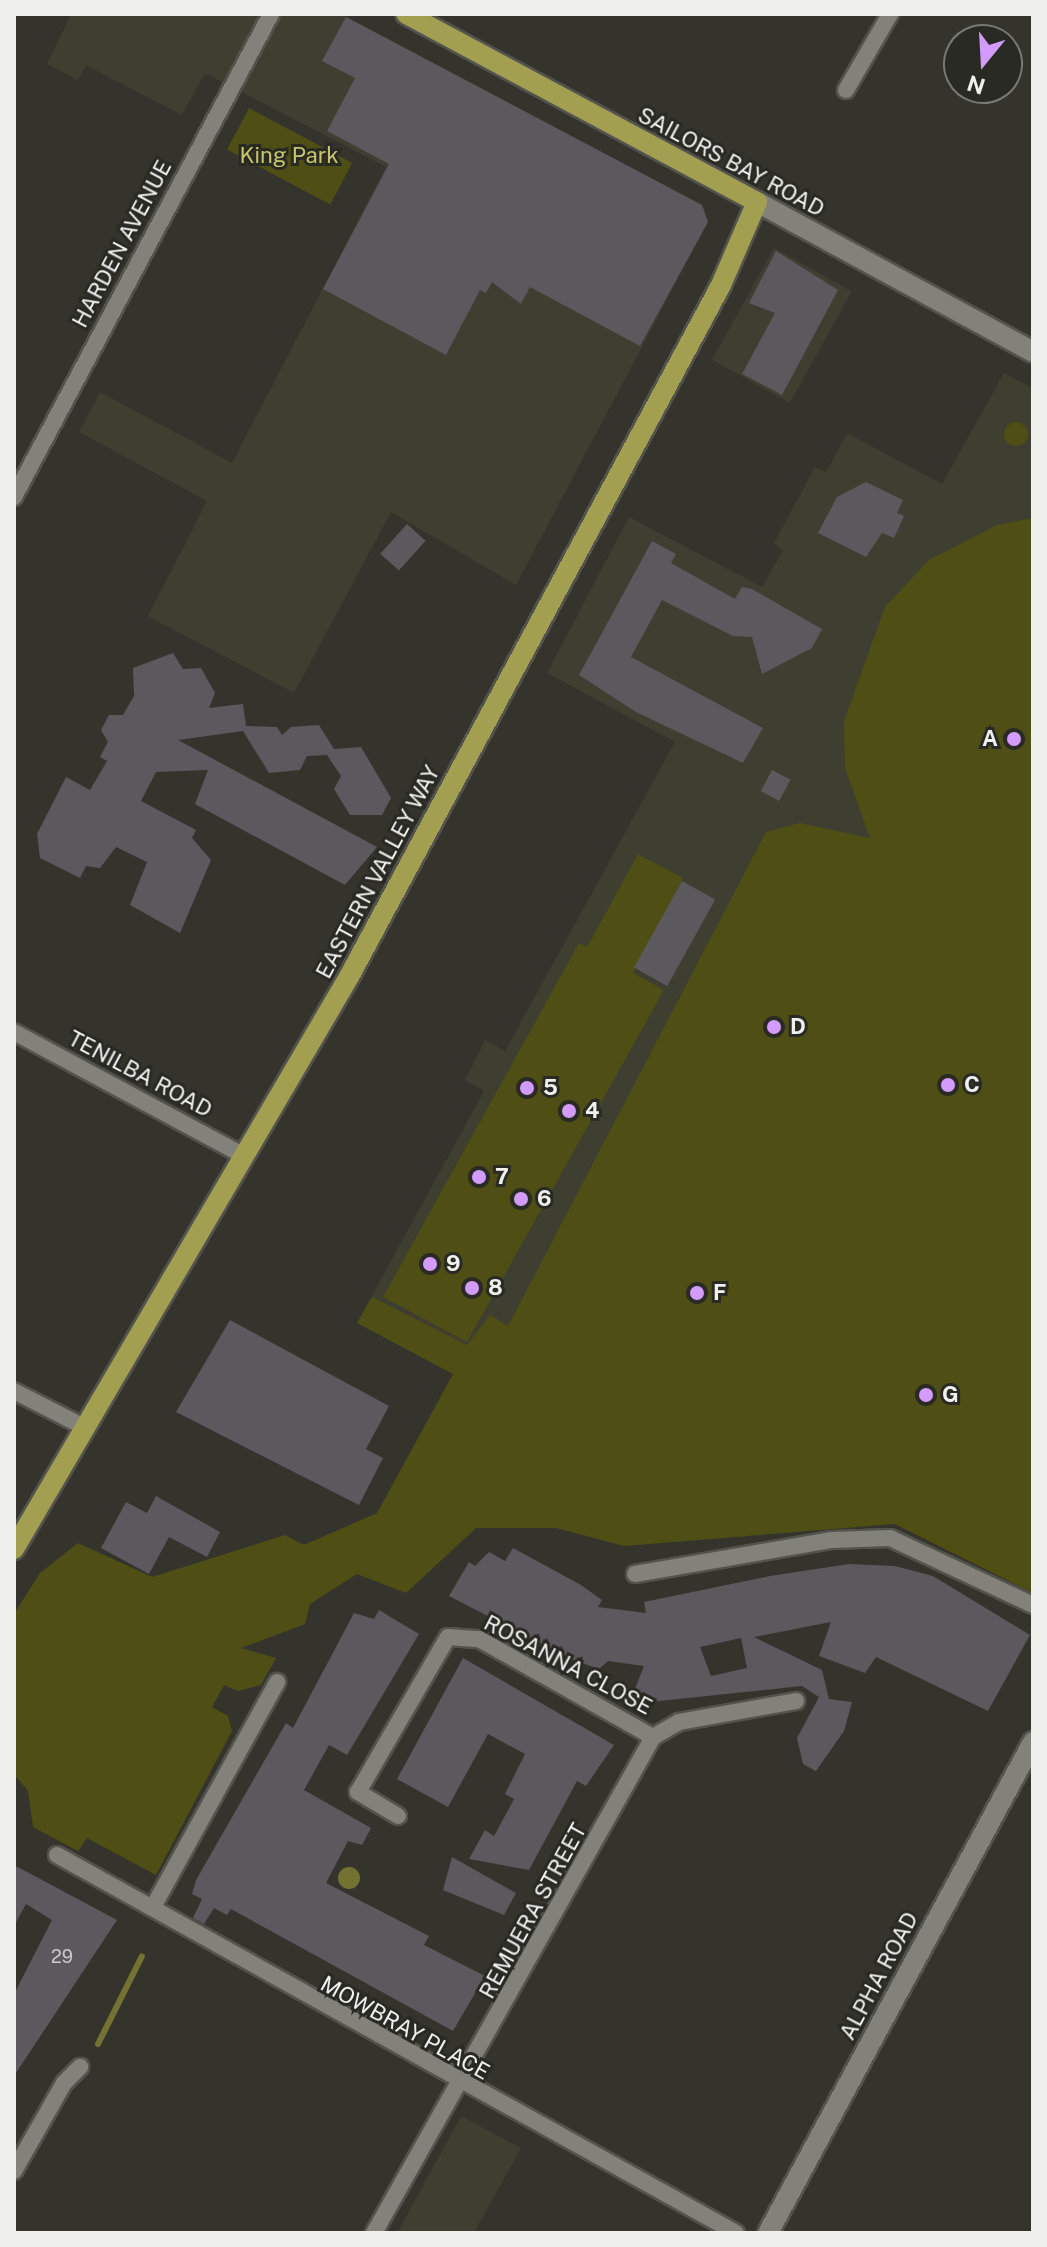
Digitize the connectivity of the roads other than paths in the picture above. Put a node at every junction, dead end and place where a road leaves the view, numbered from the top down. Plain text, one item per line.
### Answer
1 (271, 14) edge
2 (406, 14) edge
3 (890, 14) edge
4 (846, 90) dead end
5 (757, 202) junction
6 (1033, 352) edge
7 (14, 497) edge
8 (14, 1032) edge
9 (244, 1156) junction
10 (14, 1391) edge
11 (84, 1427) junction
12 (14, 1549) edge
13 (635, 1574) dead end
14 (1033, 1605) edge
15 (277, 1682) dead end
16 (796, 1701) dead end
17 (653, 1737) junction
18 (1033, 1742) edge
19 (398, 1816) dead end
20 (57, 1855) dead end
21 (153, 1907) junction
22 (80, 2067) dead end
23 (463, 2086) junction
24 (14, 2171) edge
25 (374, 2233) edge
26 (736, 2233) edge
27 (768, 2233) edge

1 - 7 street, HARDEN AVENUE
2 - 5 main road, SAILORS BAY ROAD
3 - 4 street
5 - 6 main road, SAILORS BAY ROAD
5 - 9 main road, EASTERN VALLEY WAY
8 - 9 street, TENILBA ROAD
9 - 11 main road, EASTERN VALLEY WAY
10 - 11 street
11 - 12 main road, EASTERN VALLEY WAY
13 - 14 street
15 - 21 street
16 - 17 street
17 - 19 street, ROSANNA CLOSE
17 - 23 street, REMUERA STREET
18 - 27 main road, ALPHA ROAD
20 - 21 street, MOWBRAY PLACE
21 - 23 street, MOWBRAY PLACE
22 - 24 street
23 - 25 street, REMUERA STREET
23 - 26 street, MOWBRAY PLACE

